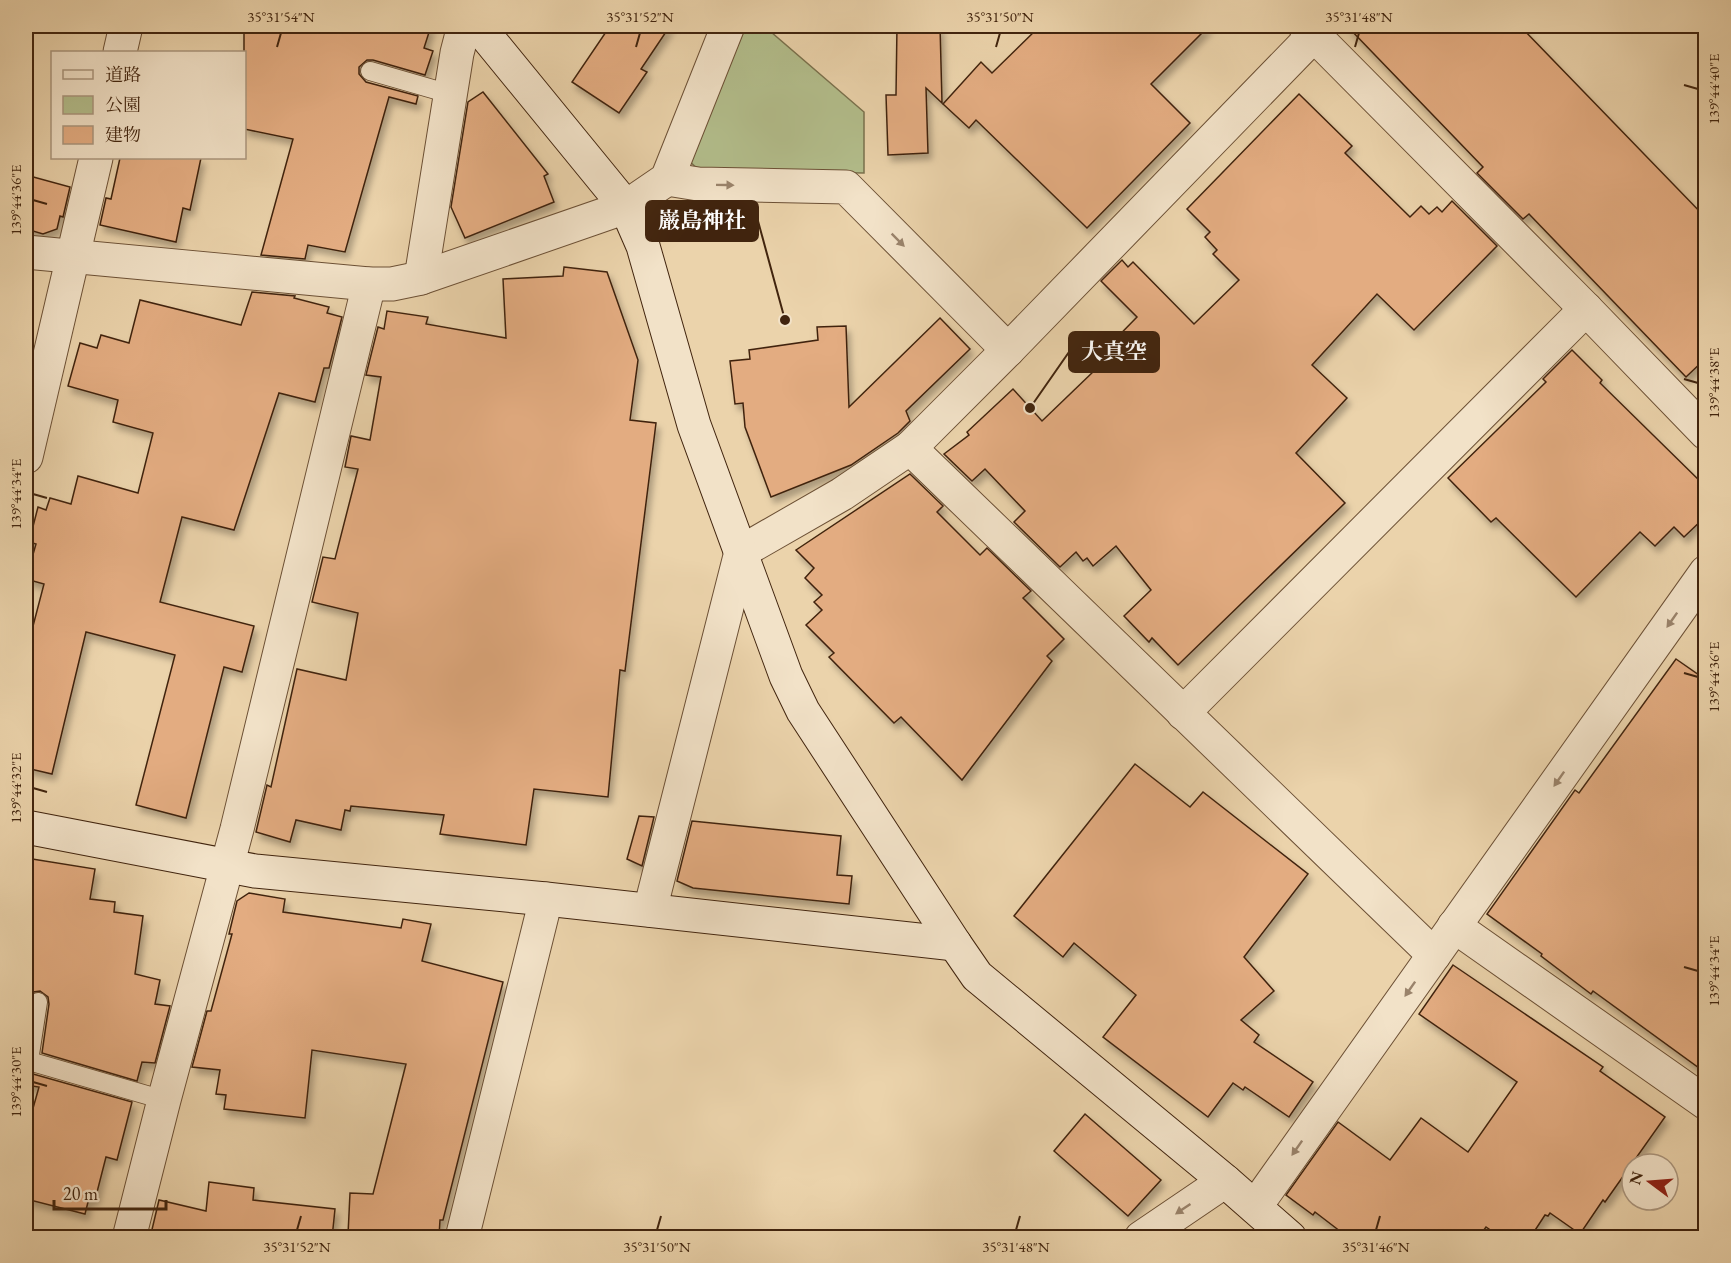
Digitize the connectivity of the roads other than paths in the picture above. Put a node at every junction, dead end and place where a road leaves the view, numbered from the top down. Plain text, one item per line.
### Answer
1 (126, 26) edge
2 (464, 26) edge
3 (478, 26) edge
4 (728, 26) edge
5 (1309, 30) edge
6 (120, 51) edge
7 (370, 71) dead end
8 (450, 94) junction
9 (96, 159) edge
10 (667, 179) junction
11 (626, 207) junction
12 (26, 252) edge
13 (75, 255) junction
14 (421, 278) junction
15 (369, 284) junction
16 (1586, 309) junction
17 (1008, 350) junction
18 (1706, 433) edge
19 (910, 448) junction
20 (26, 457) edge
21 (741, 552) junction
22 (1706, 572) edge
23 (1183, 713) junction
24 (26, 827) edge
25 (228, 865) junction
26 (546, 899) junction
27 (650, 910) junction
28 (1454, 926) junction
29 (955, 944) junction
30 (1434, 955) junction
31 (38, 1002) dead end
32 (164, 1100) junction
33 (1706, 1103) edge
34 (1225, 1181) junction
35 (1255, 1207) junction
36 (129, 1238) edge
37 (462, 1238) edge
38 (1141, 1238) edge
39 (1290, 1238) edge

1 - 6 street
2 - 8 street
3 - 11 street
4 - 10 street
5 - 16 street
5 - 17 street
7 - 8 lane
8 - 14 street
9 - 13 street
10 - 11 street
10 -> 17 street
11 - 14 street
11 - 21 street
12 - 13 street
13 - 15 street
13 - 20 street
14 - 15 street
15 - 25 street
16 - 18 street
16 - 23 street
17 - 19 street
19 - 21 street
19 - 23 street
21 - 27 street
21 - 29 street
22 -> 28 street
23 - 30 street
24 - 25 street
25 - 26 street
25 - 32 street
26 - 27 street
26 - 37 street
27 - 29 street
28 - 30 street
28 - 33 street
29 - 34 street
30 -> 35 street
31 - 32 lane
32 - 36 street
34 - 35 street
34 -> 38 street
35 - 39 street

